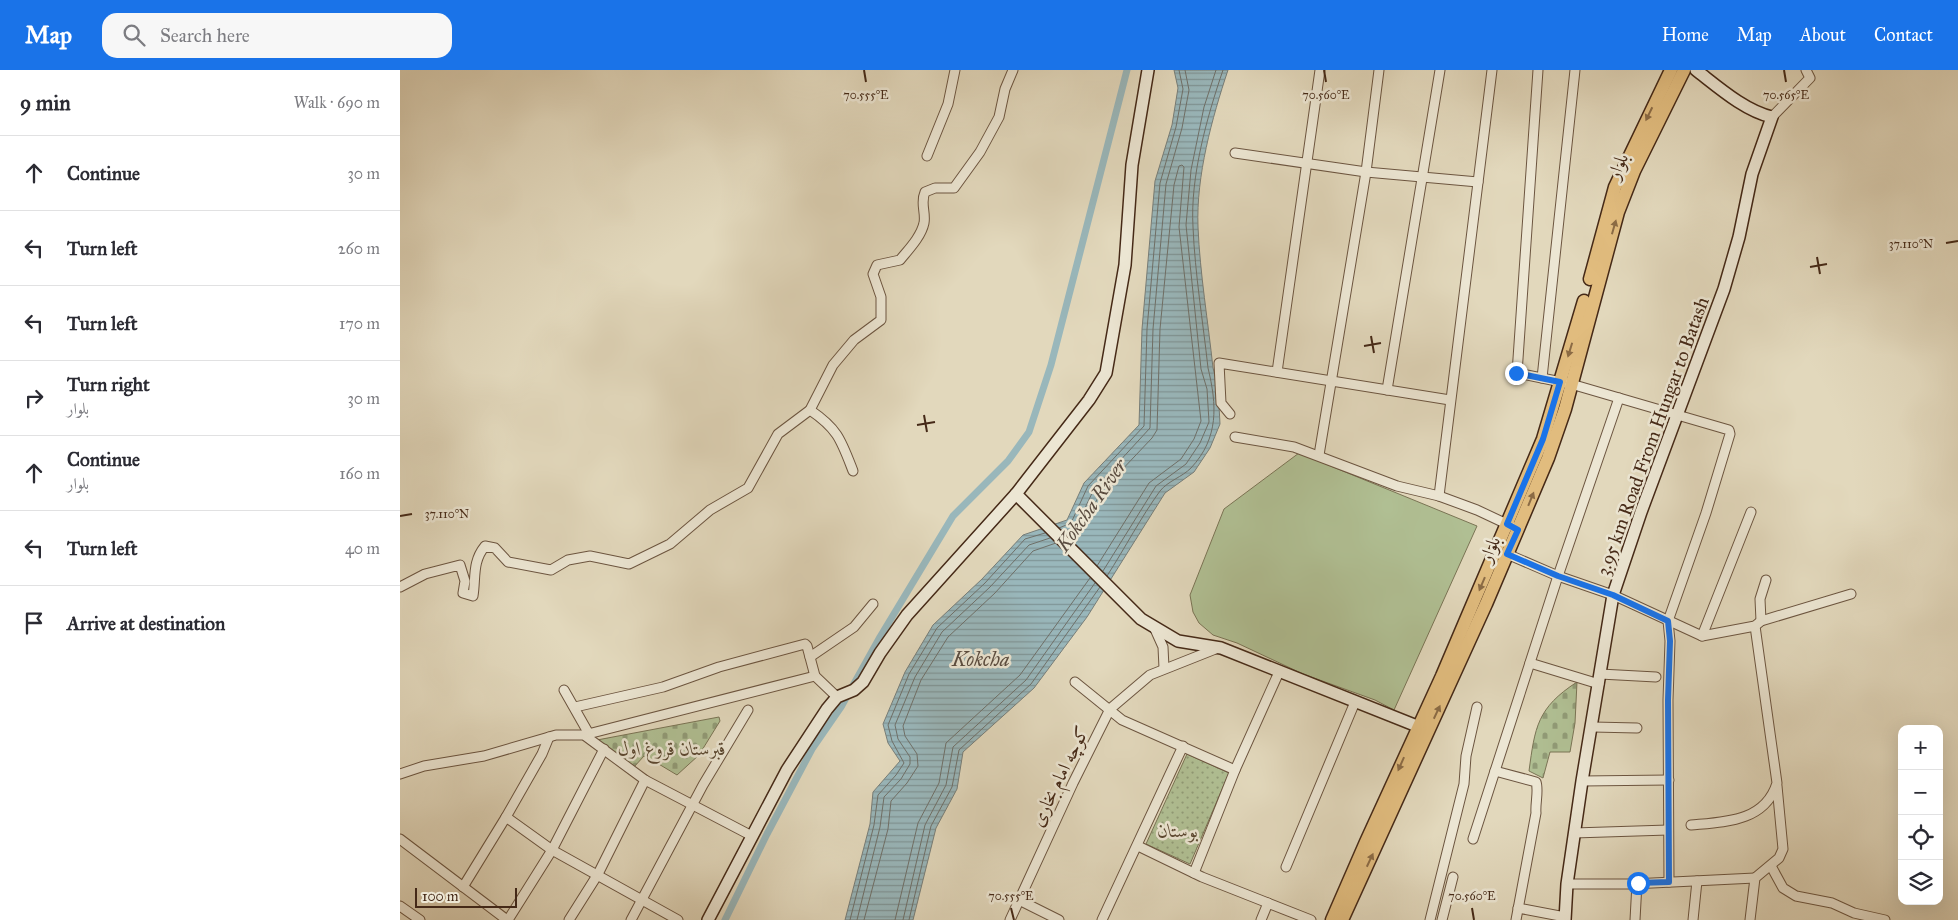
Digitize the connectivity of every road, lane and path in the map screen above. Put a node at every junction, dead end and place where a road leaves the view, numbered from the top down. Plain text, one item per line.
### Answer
1 (955, 70) edge
2 (1013, 70) edge
3 (1148, 70) edge
4 (1320, 70) edge
5 (1378, 70) edge
6 (1440, 70) edge
7 (1492, 70) edge
8 (1538, 70) edge
9 (1575, 70) edge
10 (1671, 70) edge
11 (1684, 70) edge
12 (1696, 70) edge
13 (1806, 70) edge
14 (1772, 117) junction
15 (1235, 153) dead end
16 (927, 156) dead end
17 (1308, 162) junction
18 (1366, 172) junction
19 (1422, 178) junction
20 (1478, 182) junction
21 (1278, 372) junction
22 (1542, 378) junction
23 (1330, 381) junction
24 (1566, 383) junction
25 (1387, 390) junction
26 (1619, 398) junction
27 (1450, 400) junction
28 (810, 410) junction
29 (1230, 414) dead end
30 (1678, 415) junction
31 (1235, 437) dead end
32 (1319, 455) junction
33 (853, 472) dead end
34 (1016, 494) junction
35 (1439, 496) junction
36 (1750, 512) dead end
37 (1513, 527) junction
38 (1507, 554) junction
39 (1558, 576) junction
40 (1766, 580) dead end
41 (400, 587) edge
42 (1851, 594) dead end
43 (1613, 595) junction
44 (873, 604) dead end
45 (1668, 621) junction
46 (1758, 623) junction
47 (1154, 627) junction
48 (1702, 636) junction
49 (1221, 648) junction
50 (810, 657) junction
51 (1530, 663) junction
52 (1164, 668) junction
53 (1279, 672) junction
54 (815, 676) junction
55 (1656, 677) dead end
56 (1599, 679) junction
57 (1075, 682) dead end
58 (564, 690) dead end
59 (837, 697) junction
60 (1355, 702) junction
61 (576, 707) junction
62 (1477, 707) dead end
63 (1110, 709) junction
64 (748, 710) dead end
65 (1593, 727) junction
66 (1424, 728) junction
67 (1637, 728) dead end
68 (587, 734) junction
69 (549, 737) junction
70 (1183, 746) junction
71 (604, 749) junction
72 (1235, 770) junction
73 (1495, 771) junction
74 (400, 774) edge
75 (645, 780) junction
76 (1669, 780) junction
77 (1582, 781) junction
78 (1777, 783) junction
79 (693, 804) junction
80 (506, 816) junction
81 (1691, 825) dead end
82 (1668, 830) junction
83 (1574, 833) junction
84 (752, 836) junction
85 (400, 839) edge
86 (1473, 839) dead end
87 (1138, 846) junction
88 (552, 850) junction
89 (1771, 866) junction
90 (1286, 867) dead end
91 (1194, 873) junction
92 (598, 874) junction
93 (1453, 877) dead end
94 (1755, 878) junction
95 (1697, 881) junction
96 (1669, 882) junction
97 (1638, 883) junction
98 (1567, 884) junction
99 (463, 887) junction
100 (642, 899) junction
101 (1019, 900) junction
102 (1268, 904) junction
103 (400, 906) edge
104 (1518, 908) junction
105 (1565, 919) edge
106 (420, 920) edge
107 (508, 920) edge
108 (569, 920) edge
109 (631, 920) edge
110 (678, 920) edge
111 (708, 920) edge
112 (1010, 920) edge
113 (1059, 920) edge
114 (1102, 920) edge
115 (1261, 920) edge
116 (1311, 920) edge
117 (1332, 920) edge
118 (1342, 920) edge
119 (1430, 920) edge
120 (1442, 920) edge
121 (1516, 920) edge
122 (1635, 920) edge
123 (1693, 920) edge
124 (1750, 920) edge
125 (1884, 920) edge

1 - 16 street
2 - 28 street
3 - 34 street
4 - 17 street
5 - 18 street
6 - 19 street
7 - 20 street
8 - 22 street
9 - 22 street
10 -> 24 main road, بلوار
24 -> 11 main road, بلوار
12 - 14 street
13 - 14 street
14 - 30 street, 3.95 km Road From Hungar to Batash
15 - 17 street
17 - 18 street
17 - 21 street
18 - 19 street
18 - 23 street
19 - 20 street
19 - 25 street
20 - 27 street
21 - 23 street
21 - 29 street
22 - 24 street
23 - 25 street
23 - 32 street
24 - 26 street
24 - 37 main road, بلوار
25 - 27 street
26 - 30 street
26 - 39 street
27 - 35 street
28 - 33 street
28 - 41 street
30 - 43 street, 3.95 km Road From Hungar to Batash
30 - 45 street
31 - 32 street
32 - 35 street
34 - 47 street
34 - 59 street
35 - 37 street
36 - 48 street
37 - 38 main road, بلوار
37 -> 66 main road, بلوار
38 - 39 street
66 -> 38 main road, بلوار
39 - 43 street
39 - 51 street
40 - 46 street
42 - 46 street
43 - 45 street
43 - 56 street, 3.95 km Road From Hungar to Batash
44 - 50 street
45 - 48 street
45 - 76 street
46 - 48 street
46 - 78 street
47 - 49 street
47 - 52 street
49 - 52 street, کوچه امام بخاری
49 - 53 street
50 - 54 street
50 - 61 street
51 - 56 street
51 - 73 street
52 - 63 street, کوچه امام بخاری
53 - 60 street
53 - 72 street
54 - 59 street
54 - 68 street
55 - 56 street
56 - 65 street, 3.95 km Road From Hungar to Batash
57 - 63 street
58 - 61 street
59 - 84 street
60 - 66 street
60 - 90 street
61 - 68 street
62 - 119 street
63 - 70 street
63 - 101 street, کوچه امام بخاری
64 - 79 street
65 - 67 street
65 - 77 street, 3.95 km Road From Hungar to Batash
66 -> 117 main road, بلوار
118 -> 66 main road, بلوار
68 - 69 street
68 - 71 street
69 - 74 street
69 - 80 street
70 - 72 street
70 - 87 street
71 - 75 street
71 - 88 street
72 - 91 street
73 - 86 street
73 - 104 street
75 - 79 street
75 - 92 street
76 - 77 street
76 - 82 street
77 - 83 street, 3.95 km Road From Hungar to Batash
78 - 81 street
78 - 89 street
79 - 84 street
79 - 100 street
80 - 88 street
80 - 99 street
82 - 83 street
82 - 96 street
83 - 98 street, 3.95 km Road From Hungar to Batash
84 - 111 street
85 - 99 street
87 - 91 street
87 - 114 street
88 - 92 street
88 - 107 street
89 - 94 street
89 - 125 street
91 - 102 street
92 - 100 street
92 - 108 street
93 - 120 street
94 - 95 street
94 - 124 street
95 - 96 street
95 - 123 street
96 - 97 street
97 - 98 street
97 - 122 street
98 - 105 street, 3.95 km Road From Hungar to Batash
99 - 107 street
100 - 109 street
100 - 110 street
101 - 112 street, کوچه امام بخاری
101 - 113 street
102 - 115 street
102 - 116 street
103 - 106 street
104 - 105 street
104 - 121 street

